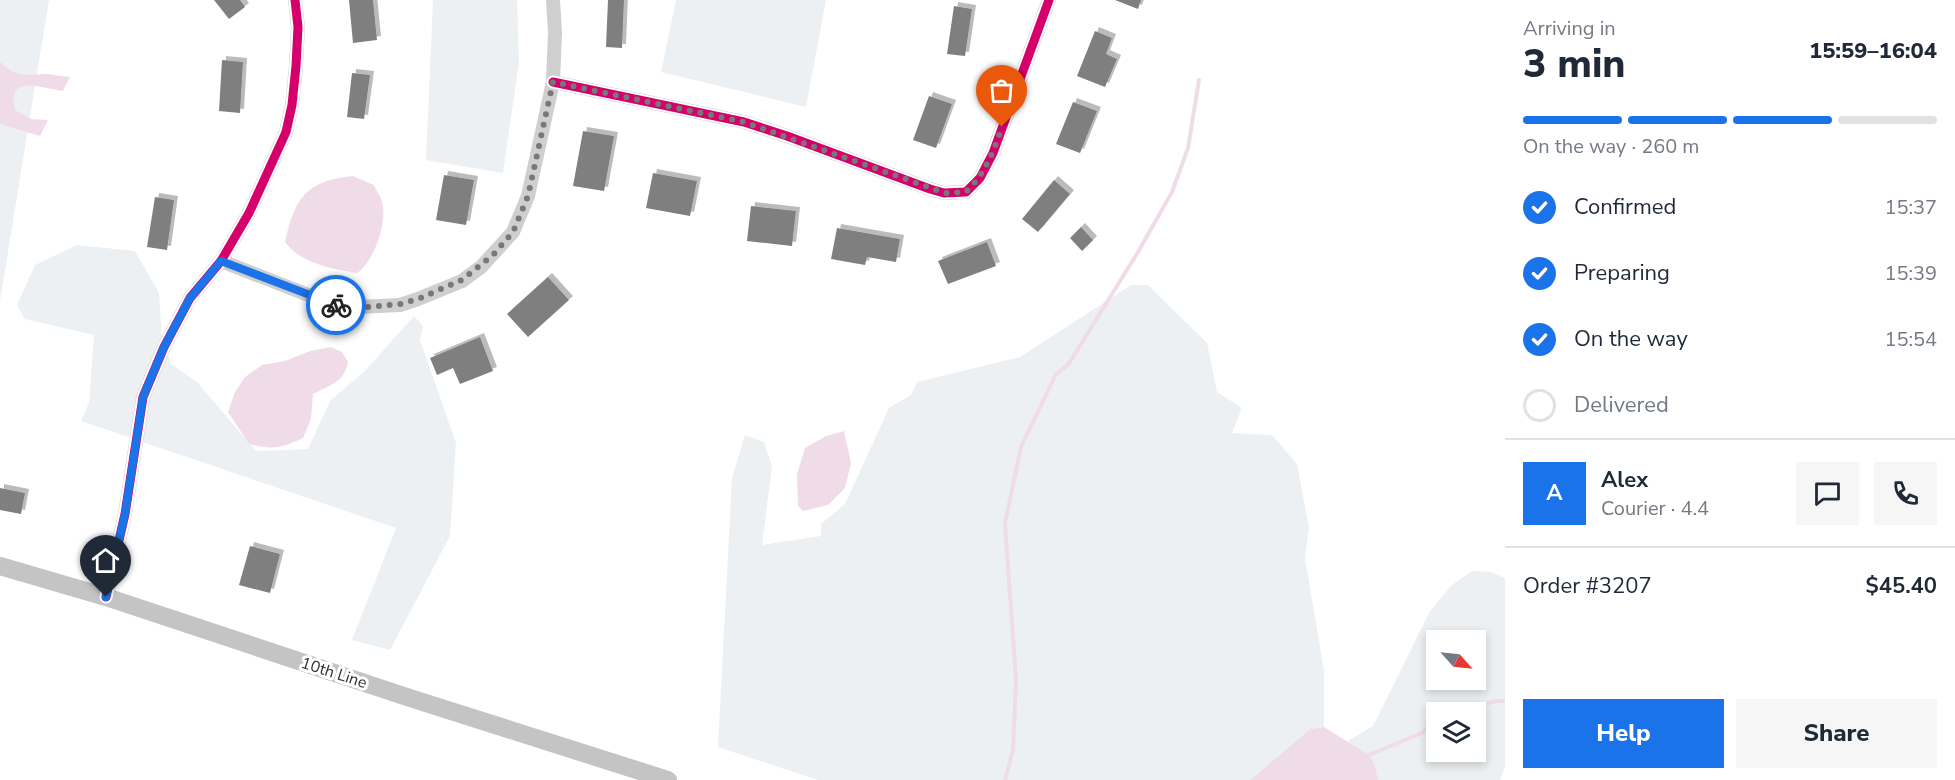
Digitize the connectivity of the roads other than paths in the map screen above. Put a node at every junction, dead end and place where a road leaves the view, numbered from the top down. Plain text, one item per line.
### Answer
1 (295, 0) edge
2 (553, 0) edge
3 (1049, 0) edge
4 (553, 82) junction
5 (221, 261) junction
6 (0, 566) edge
7 (106, 597) junction
8 (668, 780) edge

1 - 5 street
2 - 4 street
3 - 4 street
4 - 5 street
5 - 7 street
6 - 7 main road, 10th Line
7 - 8 main road, 10th Line

